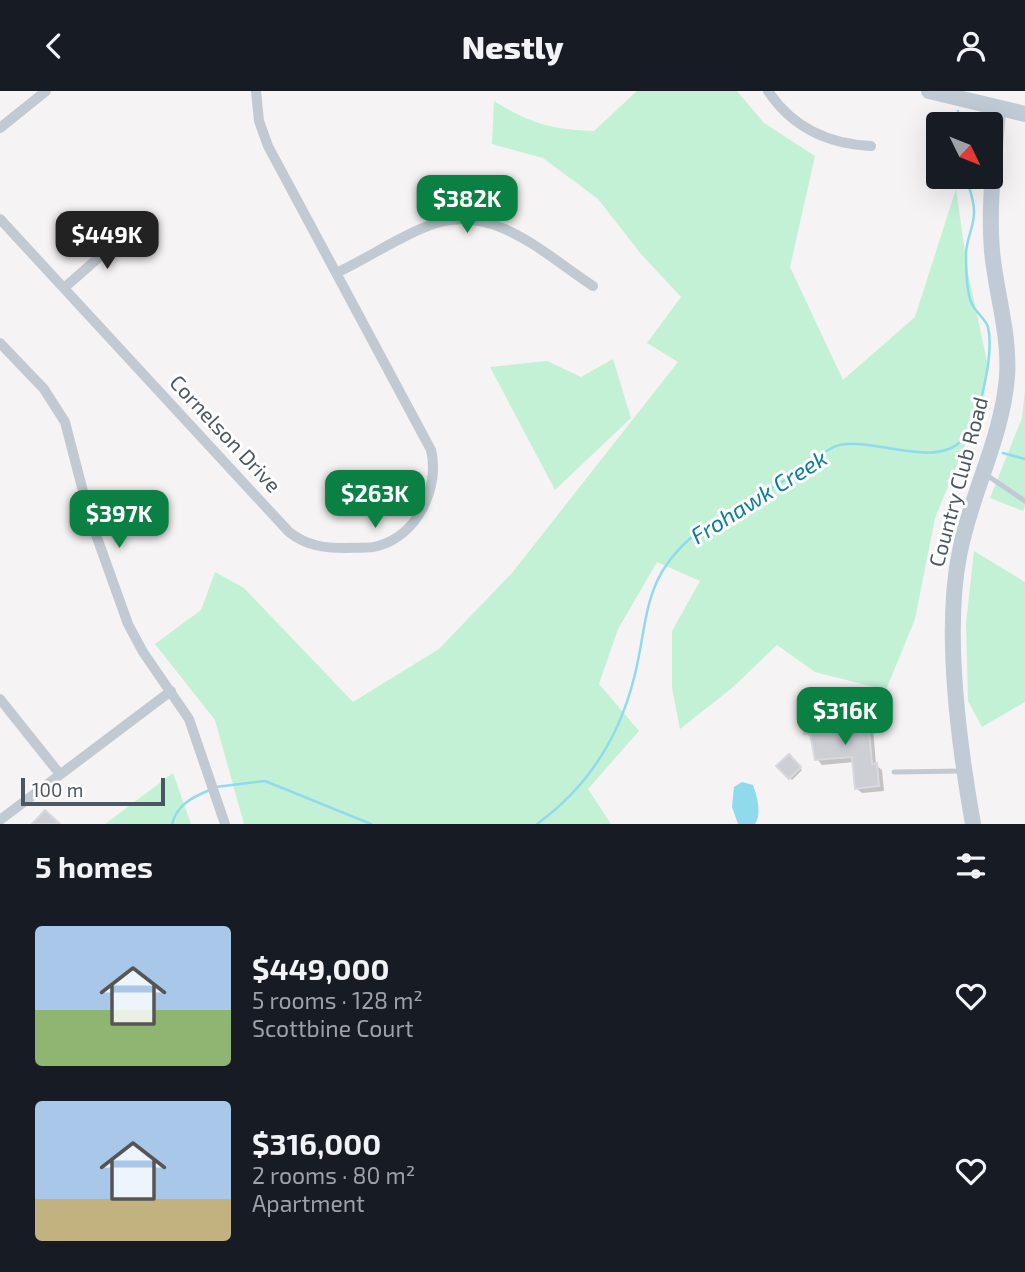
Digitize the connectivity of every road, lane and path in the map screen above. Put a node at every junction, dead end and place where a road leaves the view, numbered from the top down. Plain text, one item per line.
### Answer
1 (46, 91) edge
2 (256, 91) edge
3 (768, 91) edge
4 (929, 91) edge
5 (998, 109) junction
6 (1025, 114) edge
7 (0, 128) edge
8 (871, 146) dead end
9 (0, 219) edge
10 (129, 231) dead end
11 (336, 273) junction
12 (593, 286) dead end
13 (64, 288) junction
14 (1, 346) edge
15 (983, 472) junction
16 (1025, 502) edge
17 (171, 691) junction
18 (0, 699) edge
19 (965, 771) junction
20 (894, 772) dead end
21 (59, 773) junction
22 (0, 820) edge
23 (225, 824) edge
24 (973, 824) edge

1 - 7 street
2 - 11 street, Cornelson Drive
3 - 8 street
4 - 5 street
5 - 6 street
5 - 15 street, Country Club Road
9 - 13 street, Cornelson Drive
10 - 13 street
11 - 12 street
11 - 13 street, Cornelson Drive
14 - 17 street
15 - 16 lane
15 - 19 street, Country Club Road
17 - 21 street
17 - 23 street
18 - 21 street
19 - 20 lane
19 - 24 street, Country Club Road
21 - 22 street

